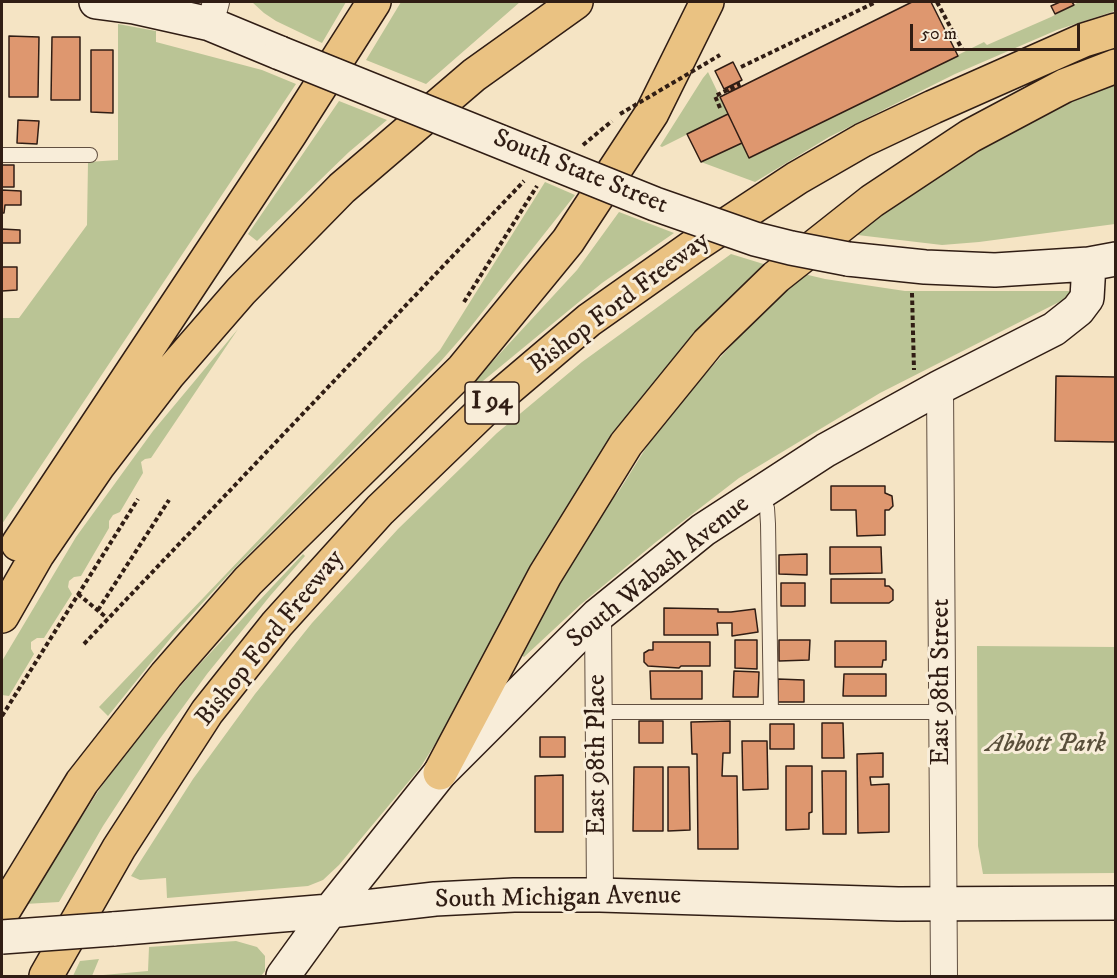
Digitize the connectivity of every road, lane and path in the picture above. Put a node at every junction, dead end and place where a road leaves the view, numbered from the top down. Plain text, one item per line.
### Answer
1 (96, 2) edge
2 (374, 2) edge
3 (576, 2) edge
4 (707, 2) edge
5 (876, 2) edge
6 (937, 2) edge
7 (213, 13) edge
8 (1116, 30) edge
9 (962, 49) dead end
10 (720, 55) dead end
11 (1116, 66) edge
12 (741, 67) dead end
13 (740, 84) dead end
14 (720, 108) dead end
15 (574, 152) dead end
16 (2, 155) edge
17 (90, 155) dead end
18 (527, 177) dead end
19 (539, 183) dead end
20 (1102, 261) edge
21 (912, 284) dead end
22 (464, 302) dead end
23 (927, 381) junction
24 (758, 494) junction
25 (138, 499) dead end
26 (169, 500) dead end
27 (2, 571) edge
28 (78, 594) junction
29 (98, 610) junction
30 (598, 615) junction
31 (2, 616) edge
32 (107, 618) junction
33 (84, 644) dead end
34 (598, 712) junction
35 (771, 712) junction
36 (943, 712) junction
37 (2, 716) edge
38 (440, 773) junction
39 (600, 895) junction
40 (1116, 903) edge
41 (944, 904) junction
42 (330, 911) junction
43 (2, 913) edge
44 (2, 937) edge
45 (46, 976) edge
46 (283, 976) edge
47 (944, 976) edge

1 - 7 street, South State Street
2 - 27 highway
3 - 31 highway
4 - 43 highway
5 - 12 path
6 - 9 path
7 - 20 street, South State Street, bridge
8 - 45 highway, Bishop Ford Freeway / I 94
10 - 15 path, bridge
11 - 38 highway
13 - 14 path
16 - 17 lane
18 - 32 path
19 - 22 path
20 - 23 street, South Wabash Avenue
21 - 23 path
23 - 24 street, South Wabash Avenue
23 - 36 street, East 98th Street
24 - 30 street, South Wabash Avenue
24 - 35 lane
25 - 28 path
26 - 29 path
28 - 29 path
28 - 37 path
29 - 32 path
30 - 34 street, East 98th Place
30 - 38 street, South Wabash Avenue
32 - 33 path
34 - 35 lane
34 - 39 street, East 98th Place
35 - 36 lane
36 - 41 street, East 98th Street
38 - 42 street, South Wabash Avenue
39 - 41 street, South Michigan Avenue
39 - 42 street, South Michigan Avenue
40 - 41 street, South Michigan Avenue
41 - 47 street, East 98th Street
42 - 44 street, South Michigan Avenue, bridge
42 - 46 street, South Wabash Avenue

